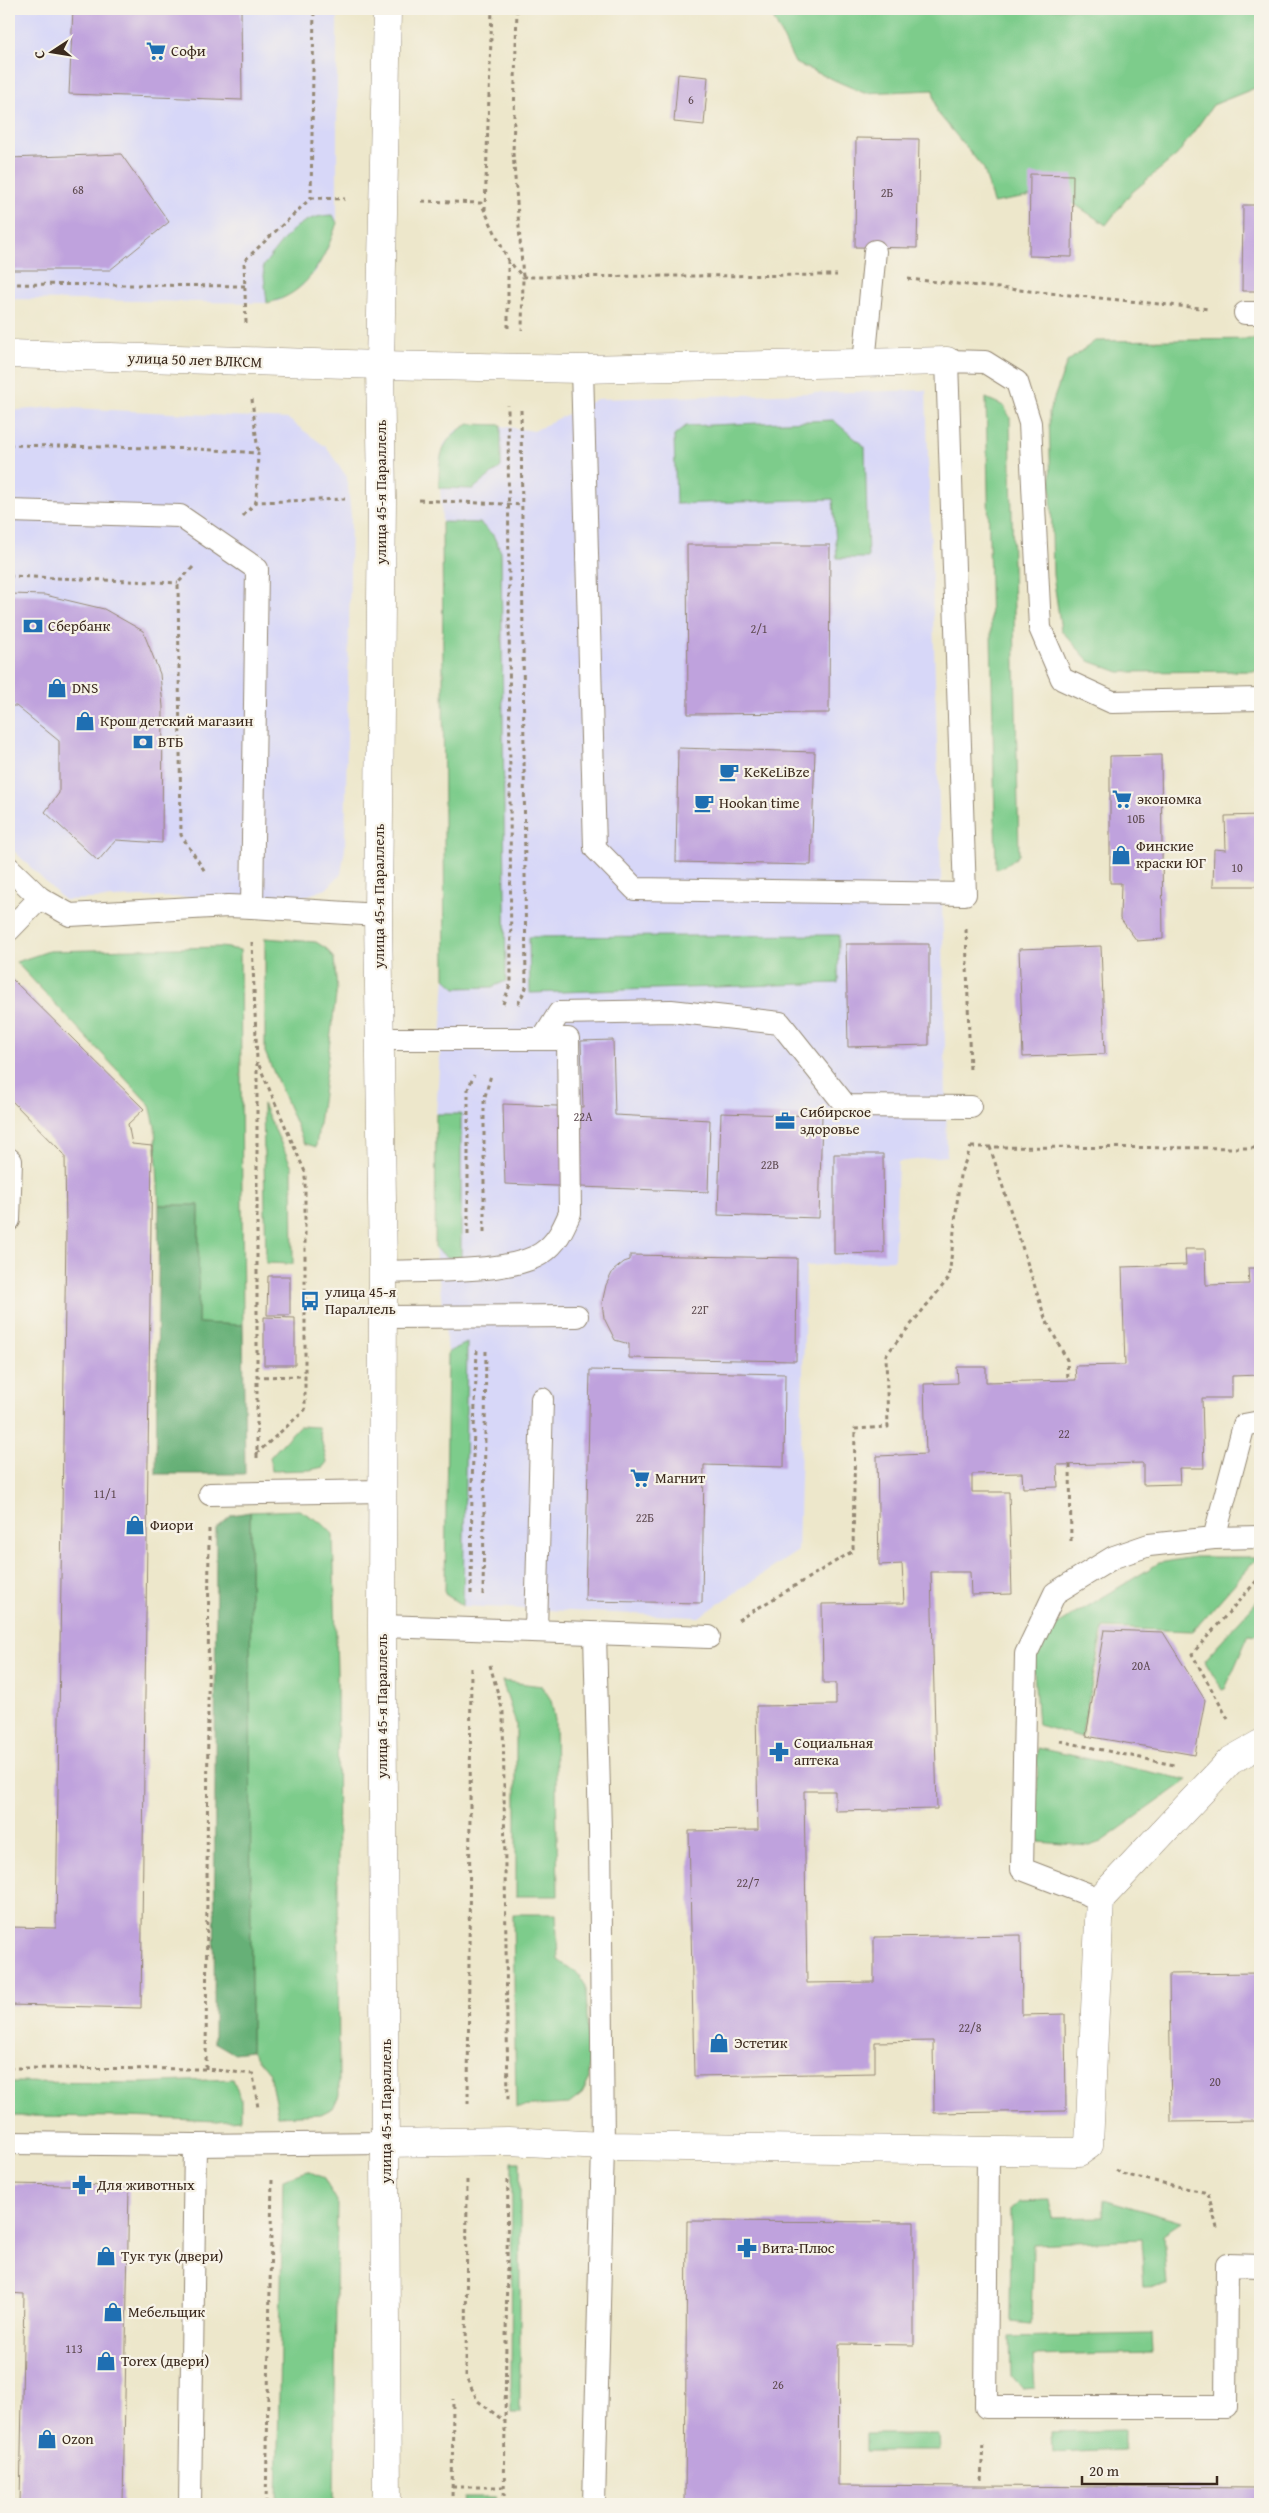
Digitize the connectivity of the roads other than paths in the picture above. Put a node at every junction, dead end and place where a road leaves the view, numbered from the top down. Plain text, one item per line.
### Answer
1 (387, 9) edge
2 (875, 250) dead end
3 (9, 354) edge
4 (947, 361) junction
5 (864, 362) junction
6 (380, 366) junction
7 (582, 369) junction
8 (9, 511) edge
9 (1260, 699) edge
10 (9, 868) edge
11 (40, 898) junction
12 (252, 907) junction
13 (378, 915) junction
14 (9, 930) edge
15 (380, 1039) junction
16 (543, 1039) junction
17 (970, 1107) road end
18 (9, 1159) edge
19 (9, 1220) edge
20 (383, 1272) junction
21 (577, 1316) dead end
22 (383, 1317) junction
23 (542, 1399) dead end
24 (1260, 1422) edge
25 (383, 1490) junction
26 (210, 1494) road end
27 (1260, 1537) edge
28 (1214, 1538) junction
29 (382, 1626) junction
30 (536, 1631) junction
31 (595, 1634) junction
32 (709, 1637) road end
33 (1253, 1748) edge
34 (1100, 1899) junction
35 (9, 2142) edge
36 (386, 2143) junction
37 (195, 2145) junction
38 (603, 2146) junction
39 (988, 2152) junction
40 (1260, 2266) edge
41 (190, 2504) edge
42 (387, 2504) edge
43 (594, 2504) edge

1 - 6 main road, улица 45-я Параллель
2 - 5 lane
3 - 6 main road, улица 50 лет ВЛКСМ
4 - 5 main road, улица 50 лет ВЛКСМ
4 - 7 lane
4 - 9 lane
5 - 7 main road, улица 50 лет ВЛКСМ
6 - 7 main road, улица 50 лет ВЛКСМ
6 - 13 main road, улица 45-я Параллель
8 - 12 lane
10 - 11 lane
11 - 12 lane
11 - 14 lane
12 - 13 lane
13 - 15 main road, улица 45-я Параллель
15 - 16 lane
15 - 20 main road, улица 45-я Параллель
16 - 17 lane
16 - 20 lane
18 - 19 lane
20 - 22 main road, улица 45-я Параллель
21 - 22 lane
22 - 25 main road, улица 45-я Параллель
23 - 30 lane
24 - 28 lane
25 - 26 lane
25 - 29 main road, улица 45-я Параллель
27 - 28 lane
28 - 34 lane
29 - 30 lane
29 - 36 main road, улица 45-я Параллель
30 - 31 lane
31 - 32 lane
31 - 38 lane
33 - 34 main road
34 - 39 main road
35 - 37 lane
36 - 37 lane
36 - 38 main road
36 - 42 main road, улица 45-я Параллель
37 - 41 lane
38 - 39 main road
38 - 43 lane
39 - 40 lane

